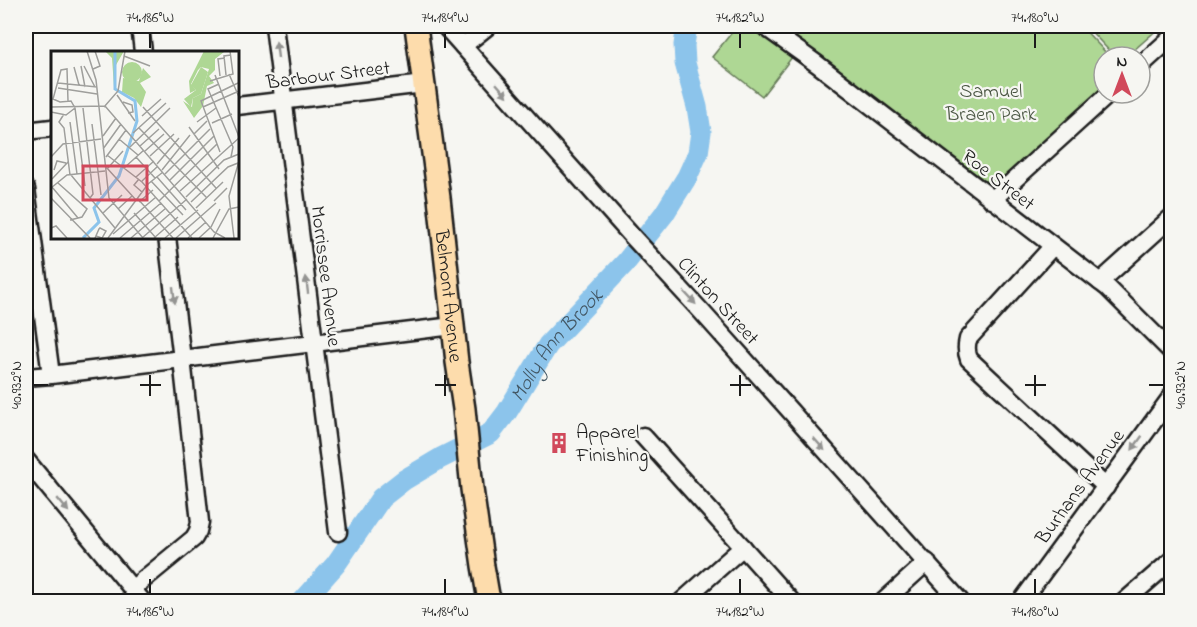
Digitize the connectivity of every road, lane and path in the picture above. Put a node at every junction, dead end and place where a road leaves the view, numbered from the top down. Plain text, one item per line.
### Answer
1 (140, 26) edge
2 (274, 26) edge
3 (416, 26) edge
4 (445, 26) edge
5 (488, 26) edge
6 (776, 29) edge
7 (1172, 37) edge
8 (463, 46) junction
9 (143, 51) edge
10 (1152, 55) edge
11 (424, 84) junction
12 (283, 101) junction
13 (1097, 105) edge
14 (238, 106) edge
15 (51, 128) edge
16 (26, 131) edge
17 (26, 189) edge
18 (992, 200) junction
19 (1172, 217) edge
20 (166, 238) edge
21 (1053, 246) junction
22 (1100, 282) junction
23 (453, 326) junction
24 (314, 343) junction
25 (1172, 352) edge
26 (182, 359) junction
27 (51, 375) junction
28 (26, 377) edge
29 (1172, 396) edge
30 (644, 436) dead end
31 (26, 460) edge
32 (1106, 487) junction
33 (338, 532) dead end
34 (743, 547) junction
35 (1172, 560) edge
36 (927, 562) junction
37 (138, 595) edge
38 (1023, 601) edge
39 (491, 602) edge
40 (681, 602) edge
41 (792, 602) edge
42 (883, 602) edge
43 (961, 602) edge
44 (1124, 602) edge

1 - 9 street
12 -> 2 street, Morrissee Avenue
3 - 11 main road, Belmont Avenue
4 - 8 street, Clinton Street
5 - 8 street
6 - 18 street, Roe Street
7 - 10 street
8 -> 36 street, Clinton Street
11 - 12 street, Barbour Street
11 - 23 main road, Belmont Avenue
12 - 14 street, Barbour Street
24 -> 12 street, Morrissee Avenue
13 - 18 street
15 - 16 street
17 - 27 street
18 - 21 street, Roe Street
19 - 22 street
20 -> 26 street
21 - 22 street, Roe Street
21 - 32 street
22 - 25 street, Roe Street
23 - 24 street
23 - 39 main road, Belmont Avenue
24 - 26 street
24 - 33 street, Morrissee Avenue
26 - 27 street
26 - 37 street
27 - 28 street
29 -> 32 street, Burhans Avenue
30 - 34 street
31 -> 37 street
32 - 38 street, Burhans Avenue
34 - 40 street
34 - 41 street
35 - 44 street
36 - 42 street
36 - 43 street, Clinton Street

